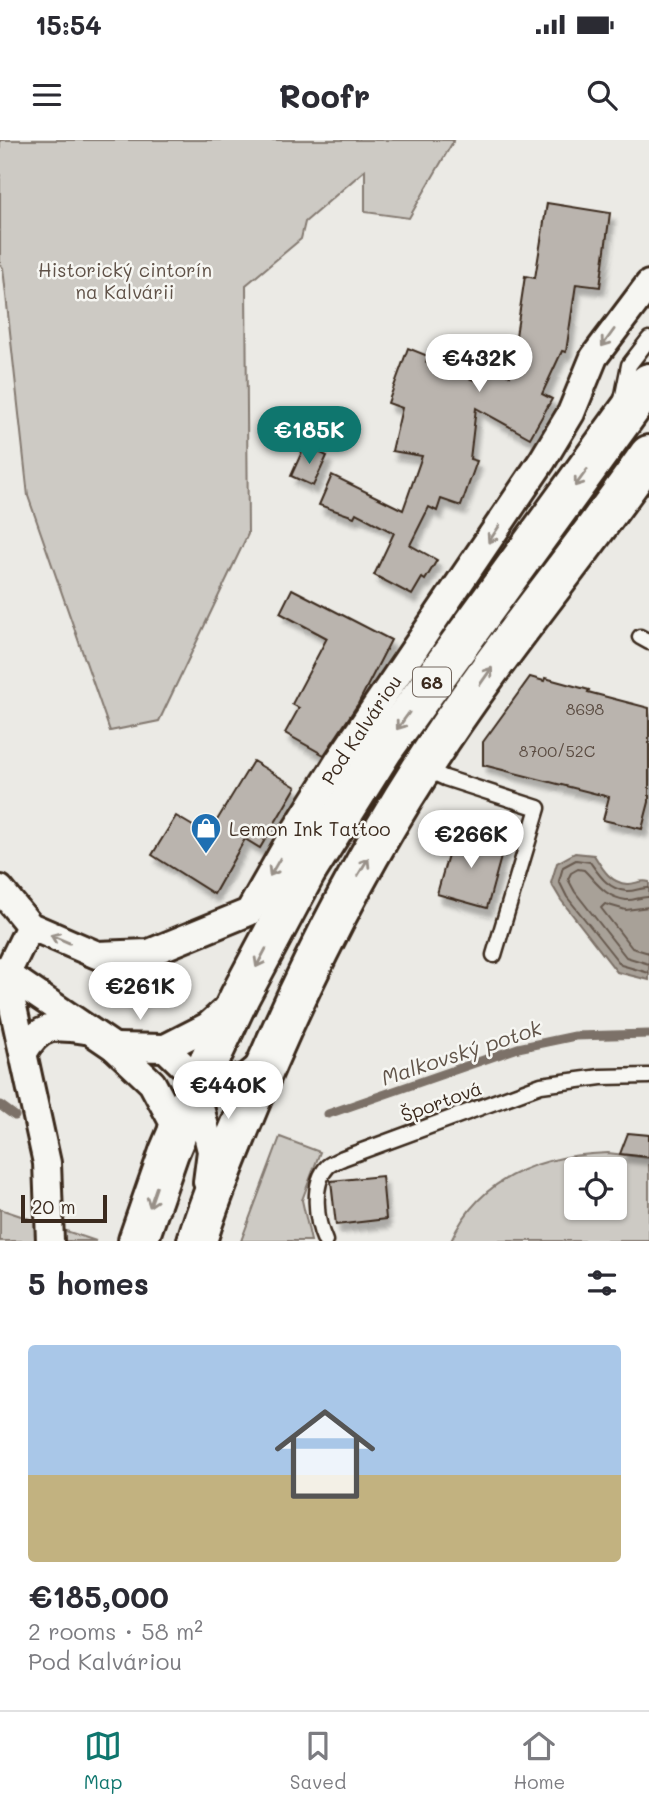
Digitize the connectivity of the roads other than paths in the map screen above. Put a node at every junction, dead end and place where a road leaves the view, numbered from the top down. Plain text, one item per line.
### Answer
1 (649, 284) edge
2 (649, 339) edge
3 (649, 383) edge
4 (616, 430) junction
5 (634, 484) edge
6 (561, 597) dead end
7 (526, 619) junction
8 (422, 767) junction
9 (0, 889) edge
10 (30, 926) junction
11 (494, 955) dead end
12 (3, 972) edge
13 (240, 996) junction
14 (90, 1031) junction
15 (114, 1047) junction
16 (165, 1048) junction
17 (24, 1052) junction
18 (267, 1060) junction
19 (649, 1076) edge
20 (152, 1083) junction
21 (195, 1091) junction
22 (169, 1152) junction
23 (199, 1232) edge
24 (50, 1241) edge
25 (138, 1241) edge
26 (325, 1241) edge

1 -> 10 street, Pod Kalváriou
2 - 4 lane
3 - 4 main road, Pod Kalváriou / 68
4 -> 13 main road, Pod Kalváriou / 68
5 - 7 main road, 68
6 - 7 lane
8 -> 7 main road, 68
8 - 11 lane
18 -> 8 main road, 68
9 - 10 street
10 - 12 street
12 - 14 street
12 - 17 street
13 - 16 street
13 - 21 main road, Pod Kalváriou / 68
14 - 15 street
14 - 17 street
15 - 16 street
15 - 20 street
16 - 21 street
17 - 24 street
18 - 21 street
18 - 23 main road, 68
19 - 26 lane, Športová
20 - 21 street
20 - 22 street
21 - 22 main road, 68
21 - 23 street
22 -> 25 main road, 68

